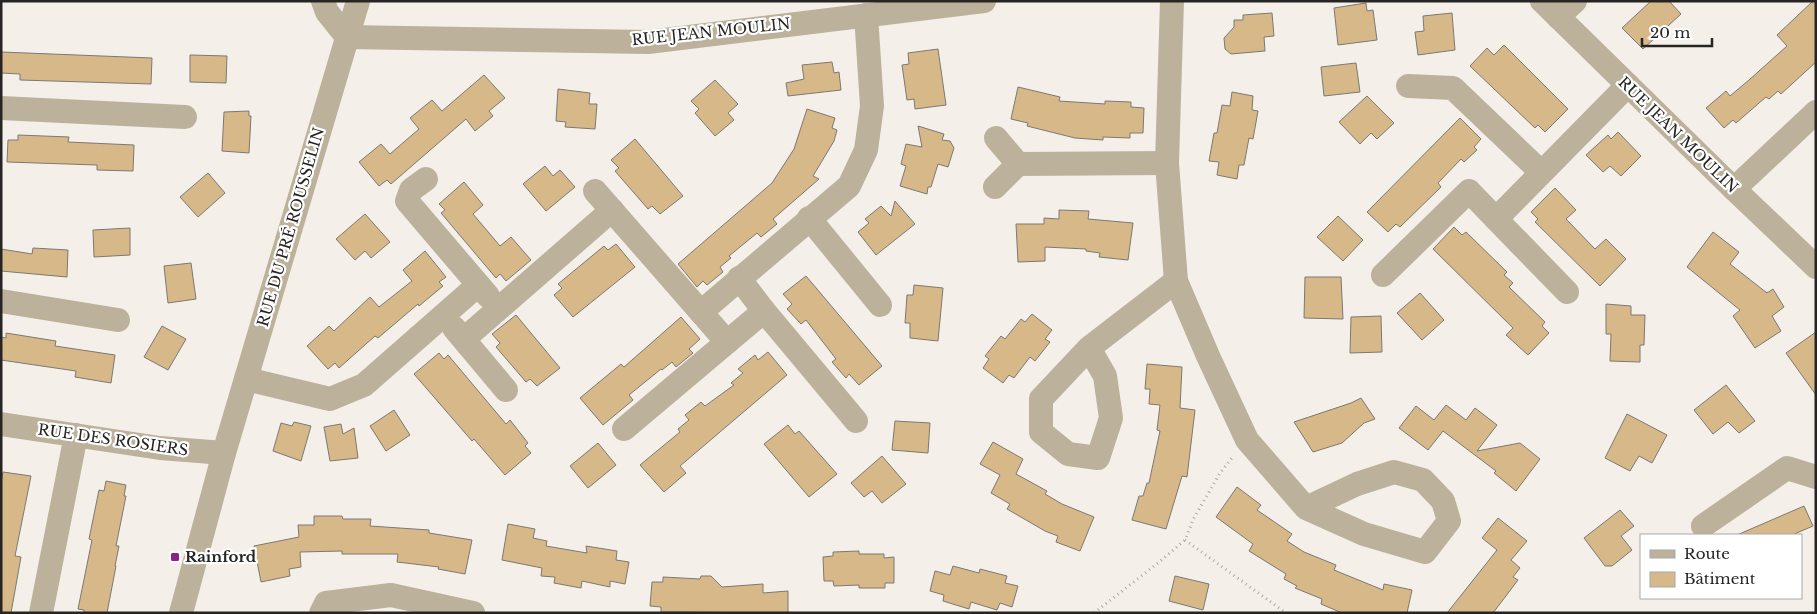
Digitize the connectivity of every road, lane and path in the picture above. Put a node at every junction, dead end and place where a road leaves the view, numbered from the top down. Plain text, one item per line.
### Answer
1 (323, 1) edge
2 (358, 1) edge
3 (984, 1) edge
4 (1172, 1) edge
5 (1559, 6) edge
6 (866, 15) junction
7 (347, 37) junction
8 (1628, 85) junction
9 (1408, 86) dead end
10 (1, 108) edge
11 (1816, 112) edge
12 (184, 117) dead end
13 (996, 138) dead end
14 (1166, 163) junction
15 (1018, 164) junction
16 (1542, 172) junction
17 (426, 179) dead end
18 (995, 187) dead end
19 (1734, 189) junction
20 (595, 191) dead end
21 (612, 210) junction
22 (809, 218) junction
23 (1496, 219) junction
24 (1816, 267) edge
25 (1383, 275) dead end
26 (739, 278) junction
27 (1176, 280) junction
28 (478, 285) junction
29 (1567, 292) dead end
30 (1, 302) edge
31 (880, 306) dead end
32 (498, 309) junction
33 (764, 311) junction
34 (701, 312) junction
35 (444, 317) junction
36 (118, 320) dead end
37 (464, 339) junction
38 (727, 342) junction
39 (1089, 348) dead end
40 (246, 379) junction
41 (506, 390) dead end
42 (856, 421) dead end
43 (1, 424) edge
44 (624, 429) dead end
45 (76, 435) junction
46 (1247, 440) junction
47 (224, 454) junction
48 (1816, 477) edge
49 (1306, 508) junction
50 (1703, 526) dead end
51 (1185, 540) junction
52 (389, 604) edge
53 (41, 613) edge
54 (181, 613) edge
55 (321, 613) edge
56 (473, 613) edge
57 (1094, 613) edge
58 (1286, 613) edge

1 - 7 street
2 - 7 street, RUE DU PRÉ ROUSSELIN
3 - 6 street, RUE JEAN MOULIN
4 - 14 street
5 - 8 street, RUE JEAN MOULIN
6 - 7 street, RUE JEAN MOULIN
6 - 22 street
7 - 40 street, RUE DU PRÉ ROUSSELIN
8 - 16 street
8 - 19 street, RUE JEAN MOULIN
9 - 16 street
10 - 12 street
11 - 19 street
13 - 15 street
14 - 15 street
14 - 27 street
15 - 18 street
16 - 23 street
17 - 28 street
19 - 24 street, RUE JEAN MOULIN
20 - 21 street
21 - 32 street
21 - 34 street
22 - 26 street
22 - 31 street
23 - 25 street
23 - 29 street
26 - 33 street
26 - 34 street
27 - 39 street
27 - 46 street
28 - 32 street
28 - 35 street
30 - 36 street
32 - 37 street
33 - 38 street
33 - 42 street
34 - 38 street
35 - 37 street
35 - 40 street
37 - 41 street
38 - 44 street
40 - 47 street, RUE DU PRÉ ROUSSELIN
43 - 45 street, RUE DES ROSIERS
45 - 47 street, RUE DES ROSIERS
45 - 53 street
46 - 49 street
46 - 51 path
47 - 54 street, RUE DU PRÉ ROUSSELIN
48 - 50 street
49 - 49 street
51 - 57 path
51 - 58 path
52 - 55 street
52 - 56 street

